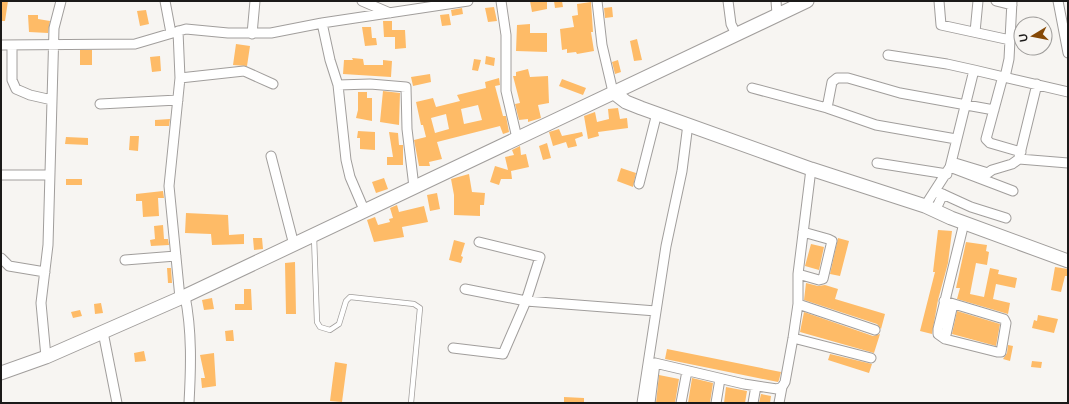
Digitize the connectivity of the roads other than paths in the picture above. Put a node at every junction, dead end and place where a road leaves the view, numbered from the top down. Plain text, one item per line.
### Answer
1 (61, 1) edge
2 (165, 1) edge
3 (255, 1) edge
4 (362, 1) edge
5 (468, 1) edge
6 (501, 1) edge
7 (597, 1) edge
8 (728, 1) edge
9 (776, 1) edge
10 (807, 1) edge
11 (939, 1) edge
12 (978, 1) edge
13 (996, 1) edge
14 (1058, 1) edge
15 (1012, 3) edge
16 (390, 13) junction
17 (777, 14) junction
18 (322, 23) junction
19 (174, 32) junction
20 (975, 32) junction
21 (252, 34) junction
22 (736, 34) junction
23 (1010, 40) junction
24 (54, 44) junction
25 (1, 45) edge
26 (12, 45) junction
27 (1068, 53) edge
28 (888, 55) dead end
29 (974, 70) junction
30 (1004, 76) junction
31 (180, 78) junction
32 (273, 84) dead end
33 (1037, 84) junction
34 (338, 85) junction
35 (752, 88) dead end
36 (613, 92) junction
37 (1068, 92) edge
38 (52, 100) junction
39 (178, 100) junction
40 (100, 104) dead end
41 (966, 104) junction
42 (826, 108) junction
43 (994, 110) junction
44 (657, 113) junction
45 (688, 124) junction
46 (517, 138) junction
47 (956, 139) junction
48 (271, 156) dead end
49 (1020, 156) junction
50 (876, 162) dead end
51 (1068, 163) edge
52 (811, 168) junction
53 (950, 168) junction
54 (1, 175) edge
55 (49, 175) junction
56 (984, 176) junction
57 (639, 184) dead end
58 (414, 187) junction
59 (1012, 191) dead end
60 (939, 192) junction
61 (930, 208) junction
62 (365, 212) junction
63 (1006, 218) dead end
64 (964, 223) junction
65 (803, 232) junction
66 (314, 236) junction
67 (479, 242) dead end
68 (294, 245) junction
69 (176, 256) junction
70 (1, 258) edge
71 (125, 260) dead end
72 (1068, 261) edge
73 (45, 272) junction
74 (798, 274) junction
75 (465, 289) dead end
76 (183, 297) junction
77 (526, 301) junction
78 (949, 303) junction
79 (798, 304) junction
80 (656, 311) junction
81 (875, 330) dead end
82 (103, 332) junction
83 (793, 338) junction
84 (454, 348) dead end
85 (46, 357) junction
86 (871, 358) dead end
87 (652, 361) junction
88 (687, 371) junction
89 (1, 373) edge
90 (720, 379) junction
91 (756, 386) junction
92 (782, 387) junction
93 (117, 403) edge
94 (189, 403) edge
95 (411, 403) edge
96 (642, 403) edge
97 (650, 403) edge
98 (681, 403) edge
99 (716, 403) edge
100 (754, 403) edge
101 (779, 403) edge

1 - 24 street
2 - 19 street
3 - 21 street
4 - 16 street
5 - 16 street
6 - 46 street
7 - 36 street
8 - 22 street
9 - 17 street
10 - 17 main road
11 - 20 street
12 - 20 street
13 - 15 street
14 - 27 street
15 - 23 street
16 - 18 street
17 - 22 main road
18 - 21 street
18 - 34 street
19 - 21 street
19 - 24 street
19 - 31 street
20 - 23 street
22 - 36 main road
23 - 30 street
24 - 26 street
24 - 38 street
25 - 26 street
26 - 38 street
28 - 29 street
29 - 30 street
29 - 41 street
30 - 33 street
30 - 43 street
31 - 32 street
31 - 39 street
33 - 37 street
33 - 49 street
34 - 58 street
34 - 62 street
35 - 42 street
36 - 44 main road
36 - 46 main road
38 - 55 street
39 - 40 street
39 - 69 street
41 - 42 street
41 - 43 street
41 - 47 street
42 - 47 street
43 - 49 street
44 - 45 main road
44 - 57 street
45 - 52 main road
45 - 80 street
46 - 58 main road
47 - 53 street
48 - 68 street
49 - 51 street
49 - 56 street
50 - 53 street
52 - 61 main road
52 - 65 street
53 - 56 street
53 - 60 street
54 - 55 street
55 - 73 street
56 - 59 street
58 - 62 main road
60 - 61 street
60 - 63 street
61 - 64 main road
62 - 66 main road
64 - 72 main road
64 - 78 street
65 - 74 street
65 - 74 street
66 - 68 main road
66 - 95 lane
67 - 77 street
68 - 76 main road
69 - 71 street
69 - 76 street
70 - 73 street
73 - 85 street
74 - 79 street
75 - 77 street
76 - 82 main road
76 - 94 street
77 - 80 street
77 - 84 street
78 - 78 street
79 - 81 street
79 - 83 street
80 - 87 street
82 - 85 main road
82 - 93 street
83 - 86 street
83 - 92 street
85 - 89 main road
87 - 88 street
87 - 96 street
87 - 97 street
88 - 90 street
88 - 98 street
90 - 91 street
90 - 99 street
91 - 92 street
91 - 100 street
92 - 101 street

